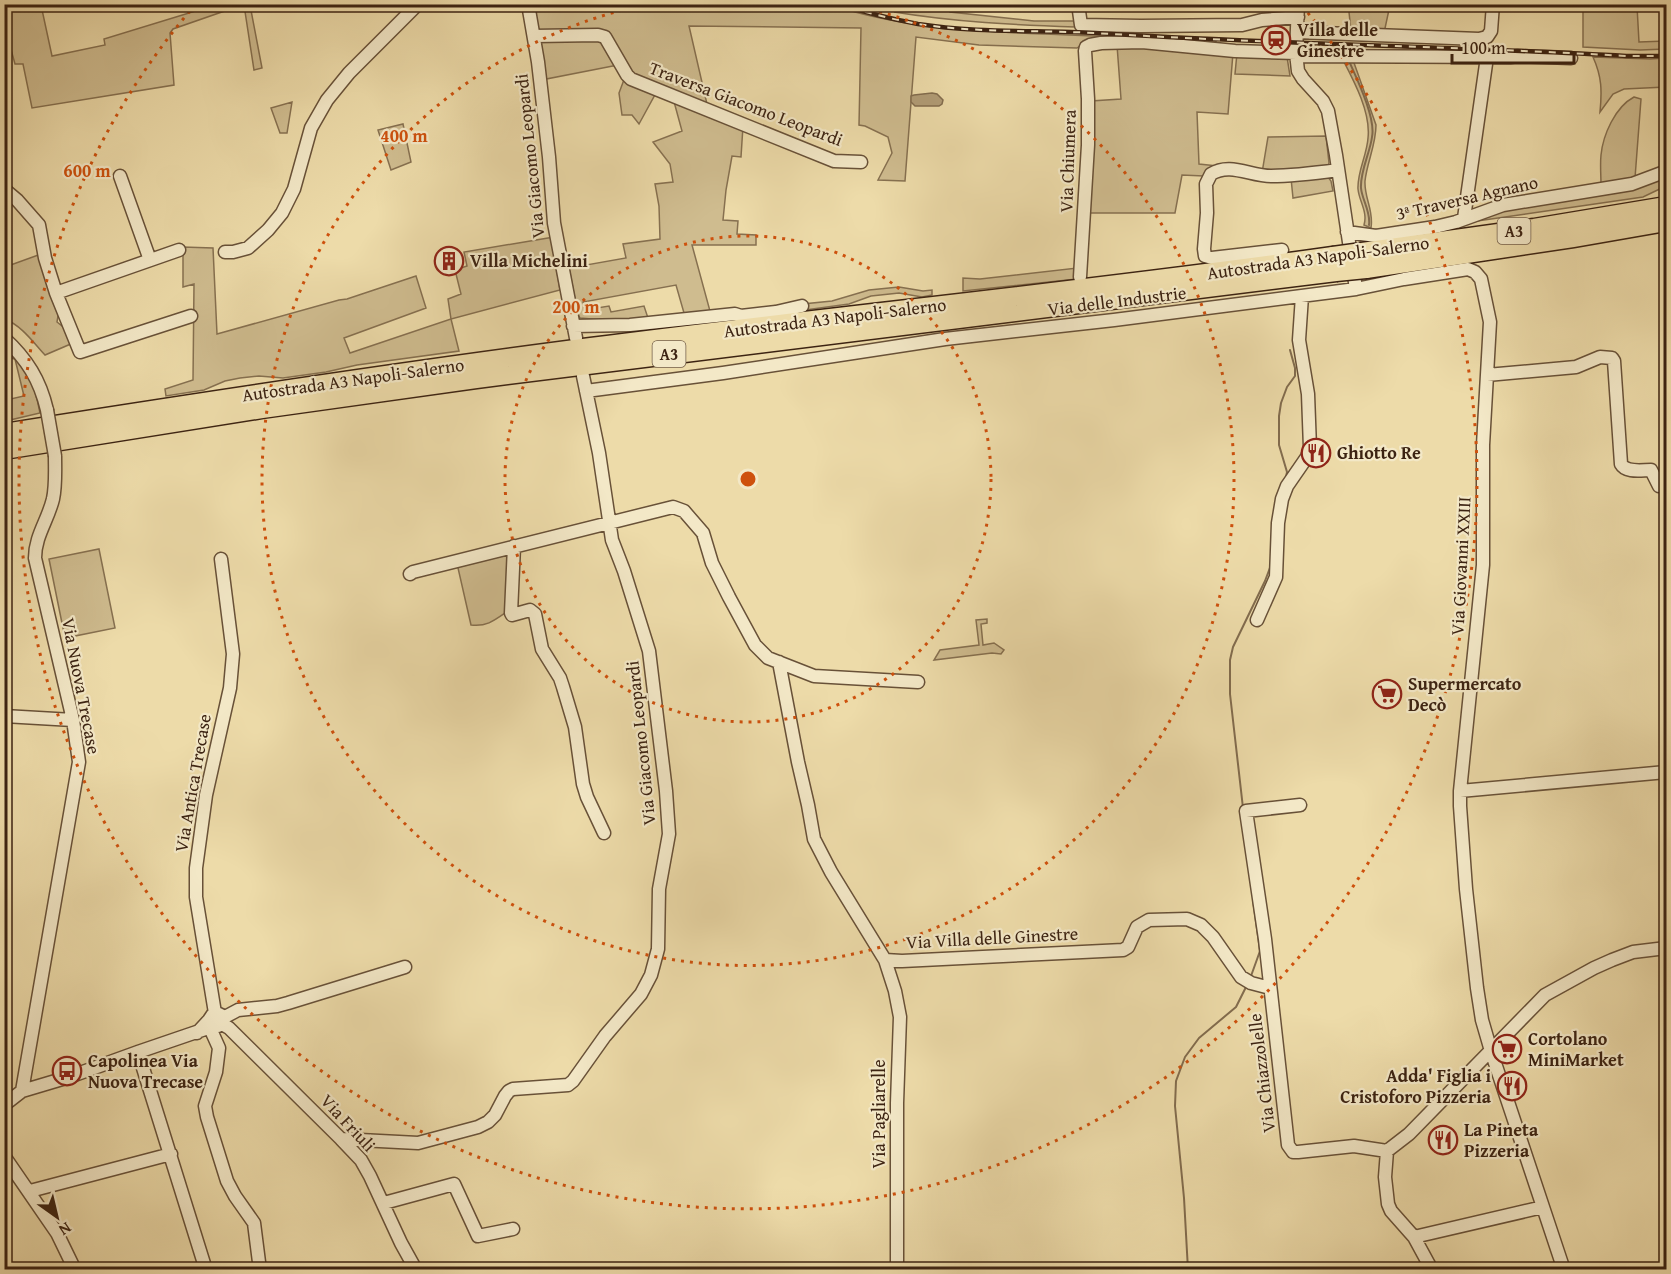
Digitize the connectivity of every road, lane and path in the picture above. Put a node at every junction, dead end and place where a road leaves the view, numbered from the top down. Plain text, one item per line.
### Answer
1 (418, 4) edge
2 (528, 4) edge
3 (1078, 4) edge
4 (1492, 4) edge
5 (1298, 11) edge
6 (1298, 32) junction
7 (534, 36) junction
8 (1296, 55) junction
9 (1486, 57) junction
10 (1571, 58) dead end
11 (861, 162) dead end
12 (1338, 170) junction
13 (1664, 172) dead end
14 (120, 176) dead end
15 (4, 189) edge
16 (1666, 206) edge
17 (1464, 218) junction
18 (1666, 222) edge
19 (1347, 232) junction
20 (179, 250) dead end
21 (1282, 250) dead end
22 (225, 252) dead end
23 (150, 260) junction
24 (1364, 261) junction
25 (1335, 264) junction
26 (1080, 277) dead end
27 (1356, 289) junction
28 (56, 293) junction
29 (1302, 296) junction
30 (802, 306) dead end
31 (191, 316) dead end
32 (4, 338) edge
33 (1487, 375) junction
34 (583, 376) dead end
35 (586, 391) junction
36 (4, 433) edge
37 (4, 450) edge
38 (1666, 486) edge
39 (609, 522) junction
40 (514, 546) junction
41 (221, 559) dead end
42 (410, 574) dead end
43 (1257, 620) dead end
44 (779, 663) junction
45 (918, 682) dead end
46 (4, 716) edge
47 (73, 720) junction
48 (1666, 772) edge
49 (1460, 791) junction
50 (1300, 806) dead end
51 (604, 833) dead end
52 (1666, 948) edge
53 (885, 960) junction
54 (405, 966) dead end
55 (1270, 988) junction
56 (215, 1021) junction
57 (1491, 1051) junction
58 (138, 1052) junction
59 (22, 1091) junction
60 (4, 1105) edge
61 (341, 1139) junction
62 (1387, 1151) junction
63 (171, 1154) junction
64 (4, 1156) edge
65 (30, 1191) junction
66 (384, 1203) junction
67 (1543, 1207) junction
68 (513, 1229) dead end
69 (1414, 1237) junction
70 (75, 1269) edge
71 (207, 1269) edge
72 (260, 1269) edge
73 (416, 1269) edge
74 (897, 1269) edge
75 (1432, 1269) edge
76 (1564, 1269) edge

1 - 22 street
2 - 7 street, Via Giacomo Leopardi
3 - 5 street
4 - 6 street
5 - 6 street
6 - 8 street
7 - 11 street, Traversa Giacomo Leopardi
7 - 30 street, Via Giacomo Leopardi
8 - 9 street
8 - 12 street
8 - 26 street, Via Chiumera
9 - 10 street
9 - 17 street
12 - 19 street
12 - 21 street
13 - 17 street, 3ª Traversa Agnano
14 - 23 street
15 - 28 street
16 - 24 highway, Autostrada A3 Napoli-Salerno / A3
17 - 19 street, 3ª Traversa Agnano
18 - 24 highway, Autostrada A3 Napoli-Salerno / A3
19 - 27 street
20 - 23 street
23 - 28 street
24 - 25 highway, Autostrada A3 Napoli-Salerno / A3, bridge
25 - 36 highway, Autostrada A3 Napoli-Salerno / A3
25 - 37 highway, Autostrada A3 Napoli-Salerno / A3
27 - 29 street, Via delle Industrie
27 - 33 street, Via Giovanni XXIII
28 - 31 street
29 - 35 street, Via delle Industrie
29 - 43 street
32 - 47 street, Via Nuova Trecase, bridge
33 - 38 street
33 - 49 street, Via Giovanni XXIII
34 - 35 street, Via Giacomo Leopardi
35 - 39 street, Via Giacomo Leopardi
39 - 40 street
39 - 44 street
39 - 61 street, Via Giacomo Leopardi
40 - 42 street
40 - 51 street
41 - 56 street, Via Antica Trecase
44 - 45 street
44 - 53 street, Via Villa delle Ginestre
46 - 47 street
47 - 59 street, Via Nuova Trecase
48 - 49 street
49 - 57 street, Via Giovanni XXIII
50 - 55 street, Via Chiazzolelle
52 - 57 street
53 - 55 street, Via Villa delle Ginestre
53 - 74 street, Via Pagliarelle
54 - 56 street
55 - 62 street, Via Chiazzolelle
56 - 58 street
56 - 61 street, Via Friuli
56 - 72 street, Via Antica Trecase
57 - 62 street
57 - 67 street, Via Giovanni XXIII
58 - 59 street
58 - 63 street
59 - 60 street
61 - 66 street, Via Friuli
62 - 69 street
63 - 65 street
63 - 71 street
64 - 65 street
65 - 70 street
66 - 68 street
66 - 73 street, Via Friuli
67 - 69 street
67 - 76 street, Via Giovanni XXIII
69 - 75 street

